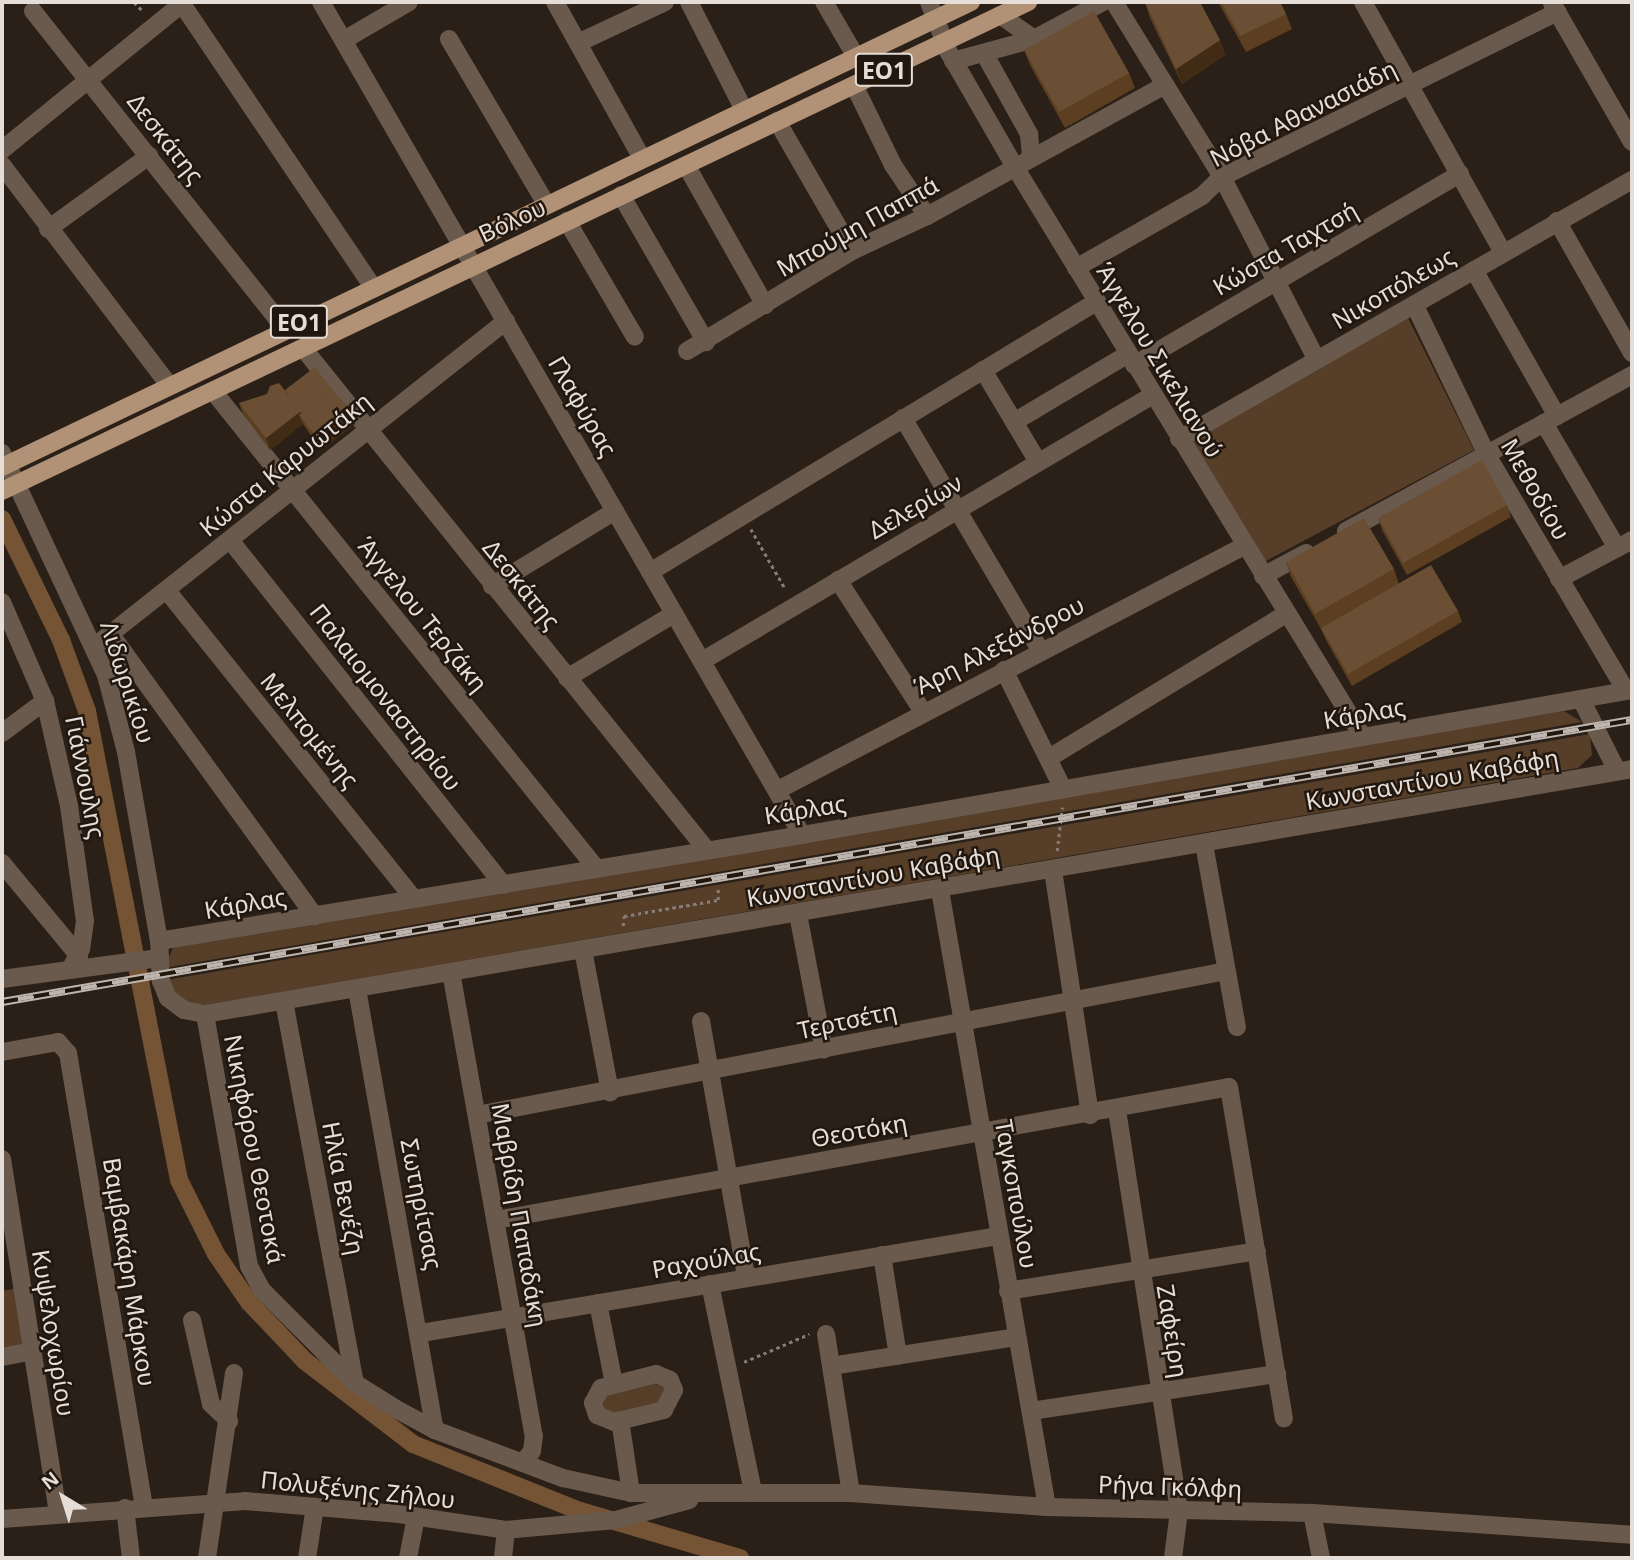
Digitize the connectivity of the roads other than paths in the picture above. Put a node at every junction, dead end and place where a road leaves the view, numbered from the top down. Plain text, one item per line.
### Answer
1 (321, 2) edge
2 (409, 2) edge
3 (555, 2) edge
4 (665, 2) edge
5 (690, 2) edge
6 (824, 2) edge
7 (929, 2) edge
8 (971, 2) edge
9 (1027, 2) edge
10 (1103, 2) edge
11 (1114, 2) edge
12 (1363, 2) edge
13 (183, 3) edge
14 (1555, 7) edge
15 (33, 11) dead end
16 (1000, 15) junction
17 (936, 19) junction
18 (449, 39) dead end
19 (1034, 39) junction
20 (344, 40) junction
21 (944, 42) junction
22 (578, 43) junction
23 (984, 53) junction
24 (856, 57) junction
25 (953, 61) junction
26 (89, 81) junction
27 (854, 85) junction
28 (1165, 85) junction
29 (1409, 86) junction
30 (744, 110) junction
31 (777, 121) junction
32 (1632, 142) edge
33 (2, 150) edge
34 (149, 156) junction
35 (642, 158) junction
36 (1023, 163) junction
37 (686, 164) junction
38 (2, 166) edge
39 (1460, 174) junction
40 (1222, 177) junction
41 (1632, 180) edge
42 (621, 195) junction
43 (546, 204) junction
44 (927, 216) junction
45 (567, 221) junction
46 (1558, 221) junction
47 (48, 229) junction
48 (462, 244) junction
49 (852, 251) junction
50 (1503, 253) junction
51 (475, 265) junction
52 (1076, 268) junction
53 (1475, 270) junction
54 (1276, 282) junction
55 (373, 287) junction
56 (1096, 302) junction
57 (765, 305) junction
58 (1415, 306) junction
59 (506, 321) junction
60 (285, 329) junction
61 (635, 337) dead end
62 (706, 342) junction
63 (303, 348) junction
64 (687, 351) dead end
65 (1632, 353) edge
66 (1131, 359) junction
67 (1317, 359) junction
68 (983, 370) junction
69 (1632, 375) edge
70 (169, 385) junction
71 (213, 391) junction
72 (1153, 395) junction
73 (903, 418) junction
74 (1551, 419) junction
75 (1014, 422) junction
76 (366, 429) junction
77 (1179, 439) junction
78 (1487, 456) junction
79 (3, 461) edge
80 (1038, 462) junction
81 (10, 488) edge
82 (292, 489) junction
83 (957, 510) junction
84 (615, 511) junction
85 (230, 540) junction
86 (1625, 544) edge
87 (1244, 546) junction
88 (650, 572) junction
89 (1263, 576) junction
90 (1559, 579) junction
91 (838, 580) junction
92 (492, 586) junction
93 (168, 592) junction
94 (2, 602) edge
95 (674, 614) junction
96 (1286, 614) junction
97 (112, 636) junction
98 (95, 646) junction
99 (1041, 650) junction
100 (702, 661) junction
101 (1004, 670) junction
102 (567, 678) junction
103 (1629, 690) edge
104 (45, 701) junction
105 (1582, 701) junction
106 (923, 712) junction
107 (2, 733) edge
108 (1363, 737) junction
109 (1049, 758) junction
110 (1625, 770) edge
111 (1063, 789) junction
112 (778, 790) junction
113 (802, 835) junction
114 (1204, 844) junction
115 (706, 849) junction
116 (2, 863) edge
117 (596, 868) junction
118 (1053, 870) junction
119 (503, 885) junction
120 (940, 890) junction
121 (413, 898) junction
122 (798, 914) junction
123 (315, 915) junction
124 (583, 950) junction
125 (157, 953) junction
126 (75, 962) junction
127 (1226, 971) junction
128 (452, 972) junction
129 (2, 979) edge
130 (357, 989) junction
131 (1074, 999) junction
132 (284, 1001) junction
133 (205, 1014) junction
134 (701, 1021) dead end
135 (963, 1022) junction
136 (1237, 1027) dead end
137 (824, 1050) junction
138 (2, 1052) edge
139 (710, 1073) junction
140 (610, 1092) junction
141 (1117, 1110) junction
142 (477, 1115) junction
143 (1090, 1115) junction
144 (981, 1133) junction
145 (2, 1159) edge
146 (729, 1178) junction
147 (496, 1220) junction
148 (999, 1236) junction
149 (1257, 1251) junction
150 (882, 1255) junction
151 (1139, 1270) junction
152 (746, 1277) junction
153 (710, 1284) junction
154 (1008, 1291) junction
155 (598, 1303) junction
156 (513, 1317) junction
157 (192, 1320) dead end
158 (421, 1333) junction
159 (826, 1334) road end
160 (1016, 1337) junction
161 (33, 1352) junction
162 (898, 1356) junction
163 (2, 1357) edge
164 (831, 1366) junction
165 (234, 1373) dead end
166 (1277, 1374) junction
167 (355, 1383) junction
168 (614, 1384) junction
169 (1158, 1391) junction
170 (1031, 1411) junction
171 (1284, 1418) dead end
172 (229, 1420) junction
173 (620, 1420) junction
174 (435, 1430) junction
175 (523, 1462) junction
176 (753, 1492) junction
177 (631, 1493) junction
178 (851, 1493) junction
179 (706, 1495) junction
180 (217, 1502) junction
181 (144, 1506) junction
182 (315, 1507) junction
183 (1046, 1507) junction
184 (125, 1508) junction
185 (1179, 1511) junction
186 (1312, 1513) junction
187 (58, 1514) junction
188 (416, 1517) junction
189 (2, 1519) edge
190 (506, 1530) junction
191 (1632, 1535) edge
192 (131, 1558) edge
193 (207, 1558) edge
194 (307, 1558) edge
195 (408, 1558) edge
196 (503, 1558) edge
197 (1173, 1558) edge
198 (1321, 1558) edge

1 - 20 street, Γλαφύρας
2 - 20 street
3 - 22 street
4 - 22 street
5 - 30 street
6 - 24 street
7 - 17 street, Άγγελου Σικελιανού
8 - 17 main road, Βόλου / ΕΟ1
9 - 16 main road, Βόλου / ΕΟ1
10 - 19 street
11 - 28 street
12 - 29 street
13 - 26 street
13 - 55 street
14 - 29 street, Νόβα Αθανασιάδη
14 - 32 street
15 - 26 street, Δεσκάτης
16 - 19 street
16 - 21 main road, Βόλου / ΕΟ1
17 - 21 street, Άγγελου Σικελιανού
17 - 24 main road, Βόλου / ΕΟ1
18 - 43 street
19 - 23 street
20 - 48 street, Γλαφύρας
21 - 25 street, Άγγελου Σικελιανού
21 - 27 main road, Βόλου / ΕΟ1
22 - 35 street
23 - 25 street
23 - 36 street
24 - 30 main road, Βόλου / ΕΟ1
25 - 36 street, Άγγελου Σικελιανού
26 - 33 street
26 - 34 street, Δεσκάτης
27 - 31 main road, Βόλου / ΕΟ1
27 - 44 street
28 - 36 street, Μπούμη Παππά
28 - 40 street
29 - 39 street
29 - 40 street, Νόβα Αθανασιάδη
30 - 35 main road, Βόλου / ΕΟ1
31 - 37 main road, Βόλου / ΕΟ1
31 - 49 street
34 - 47 street
34 - 60 street, Δεσκάτης
35 - 43 main road, Βόλου / ΕΟ1
36 - 44 street, Μπούμη Παππά
36 - 52 street, Άγγελου Σικελιανού
37 - 42 main road, Βόλου / ΕΟ1
37 - 57 street
38 - 47 street
39 - 50 street
39 - 54 street, Κώστα Ταχτσή
40 - 52 street, Νόβα Αθανασιάδη
40 - 54 street
41 - 46 street, Νικοπόλεως
42 - 45 main road, Βόλου / ΕΟ1
42 - 62 street
43 - 48 main road, Βόλου / ΕΟ1
44 - 49 street, Μπούμη Παππά
45 - 51 main road, Βόλου / ΕΟ1
45 - 61 street
46 - 50 street, Νικοπόλεως
46 - 65 street
47 - 70 street
48 - 51 street, Γλαφύρας
48 - 55 main road, Βόλου / ΕΟ1
49 - 57 street, Μπούμη Παππά
50 - 53 street, Νικοπόλεως
51 - 59 street, Γλαφύρας
51 - 63 main road, Βόλου / ΕΟ1
52 - 56 street, Άγγελου Σικελιανού
53 - 58 street, Νικοπόλεως
53 - 74 street
54 - 66 street, Κώστα Ταχτσή
54 - 67 street
55 - 60 main road, Βόλου / ΕΟ1
56 - 66 street, Άγγελου Σικελιανού
56 - 68 street
57 - 62 street, Μπούμη Παππά
58 - 67 street, Νικοπόλεως
58 - 78 street, Μεθοδίου
59 - 76 street, Κώστα Καρυωτάκη
59 - 84 street, Γλαφύρας
60 - 70 main road, Βόλου / ΕΟ1
62 - 64 street, Μπούμη Παππά
63 - 71 main road, Βόλου / ΕΟ1
63 - 76 street, Δεσκάτης
66 - 72 street, Άγγελου Σικελιανού
66 - 75 street, Κώστα Ταχτσή
67 - 77 street, Νικοπόλεως
68 - 73 street
68 - 75 street
69 - 74 street
70 - 79 main road, Βόλου / ΕΟ1
71 - 81 main road, Βόλου / ΕΟ1
71 - 82 street, Άγγελου Τερζάκη
72 - 77 street, Άγγελου Σικελιανού
72 - 80 street, Δελερίων
73 - 83 street
73 - 88 street
74 - 78 street
74 - 86 street
75 - 80 street
76 - 82 street, Κώστα Καρυωτάκη
76 - 92 street, Δεσκάτης
77 - 87 street, Άγγελου Σικελιανού
78 - 89 street
78 - 90 street, Μεθοδίου
79 - 81 street, Λιδωρικίου
80 - 83 street, Δελερίων
81 - 98 street, Λιδωρικίου
82 - 85 street, Κώστα Καρυωτάκη
82 - 117 street, Άγγελου Τερζάκη
83 - 91 street, Δελερίων
83 - 99 street
84 - 88 street, Γλαφύρας
84 - 92 street
85 - 93 street, Κώστα Καρυωτάκη
85 - 119 street, Παλαιομοναστηρίου
86 - 90 street
87 - 89 street, Άγγελου Σικελιανού
87 - 99 street, Άρη Αλεξάνδρου
88 - 95 street, Γλαφύρας
89 - 96 street, Άγγελου Σικελιανού
90 - 103 street, Μεθοδίου
91 - 100 street, Δελερίων
91 - 106 street
92 - 102 street, Δεσκάτης
93 - 97 street, Κώστα Καρυωτάκη
93 - 121 street, Μελπομένης
94 - 104 street, Γιάννουλης
95 - 100 street, Γλαφύρας
95 - 102 street
96 - 108 street, Άγγελου Σικελιανού
96 - 109 street
97 - 98 street, Κώστα Καρυωτάκη
97 - 123 street
98 - 125 street, Λιδωρικίου
99 - 101 street, Άρη Αλεξάνδρου
100 - 112 street, Γλαφύρας
101 - 106 street, Άρη Αλεξάνδρου
101 - 109 street
102 - 115 street, Δεσκάτης
103 - 105 street, Κάρλας
104 - 107 street
104 - 126 street, Γιάννουλης
105 - 108 street, Κάρλας
105 - 110 street
106 - 112 street, Άρη Αλεξάνδρου
108 - 111 street, Κάρλας
109 - 111 street
110 - 114 street, Κωνσταντίνου Καβάφη
111 - 113 street, Κάρλας
112 - 113 street, Γλαφύρας
113 - 115 street, Κάρλας
114 - 118 street, Κωνσταντίνου Καβάφη
114 - 127 street
115 - 117 street, Κάρλας
116 - 126 street
117 - 119 street, Κάρλας
118 - 120 street, Κωνσταντίνου Καβάφη
118 - 131 street
119 - 121 street, Κάρλας
120 - 122 street, Κωνσταντίνου Καβάφη
120 - 135 street, Ταγκοπούλου
121 - 123 street, Κάρλας
122 - 124 street, Κωνσταντίνου Καβάφη
122 - 137 street
123 - 125 street, Κάρλας
124 - 128 street, Κωνσταντίνου Καβάφη
124 - 140 street
125 - 126 street, Κάρλας
125 - 133 street
126 - 129 street, Κάρλας
127 - 131 street, Τερτσέτη
127 - 136 street
128 - 130 street, Κωνσταντίνου Καβάφη
128 - 142 street, Μαβρίδη Παπαδάκη
130 - 132 street, Κωνσταντίνου Καβάφη
130 - 158 street, Σωτηρίτσας
131 - 135 street, Τερτσέτη
131 - 143 street
132 - 133 street, Κωνσταντίνου Καβάφη
132 - 167 street, Ηλία Βενέζη
133 - 167 street, Νικηφόρου Θεοτοκά
134 - 139 street
135 - 137 street, Τερτσέτη
135 - 144 street, Ταγκοπούλου
137 - 139 street, Τερτσέτη
138 - 181 street, Βαμβακάρη Μάρκου
139 - 140 street, Τερτσέτη
139 - 146 street
140 - 142 street, Τερτσέτη
141 - 143 street, Θεοτόκη
141 - 149 street, Θεοτόκη
141 - 151 street, Ζαφείρη
142 - 147 street, Μαβρίδη Παπαδάκη
143 - 144 street, Θεοτόκη
144 - 146 street, Θεοτόκη
144 - 148 street, Ταγκοπούλου
145 - 161 street, Κυψελοχωρίου
146 - 147 street, Θεοτόκη
146 - 152 street
147 - 156 street, Μαβρίδη Παπαδάκη
148 - 150 street, Ραχούλας
148 - 154 street, Ταγκοπούλου
149 - 151 street
149 - 166 street
150 - 152 street, Ραχούλας
150 - 162 street
151 - 154 street
151 - 169 street, Ζαφείρη
152 - 153 street, Ραχούλας
153 - 155 street, Ραχούλας
153 - 176 street
154 - 160 street, Ταγκοπούλου
155 - 156 street, Ραχούλας
155 - 168 street
156 - 158 street, Ραχούλας
156 - 175 street, Μαβρίδη Παπαδάκη
157 - 172 street
158 - 174 street, Σωτηρίτσας
159 - 164 street
160 - 162 street
160 - 170 street, Ταγκοπούλου
161 - 163 street
161 - 187 street, Κυψελοχωρίου
162 - 164 street
164 - 178 street
165 - 172 street
166 - 169 street
166 - 171 street
167 - 174 street, Νικηφόρου Θεοτοκά
168 - 173 street
168 - 173 street
169 - 170 street
169 - 185 street, Ζαφείρη
170 - 183 street, Ταγκοπούλου
172 - 180 street
173 - 177 street
174 - 175 street, Νικηφόρου Θεοτοκά
175 - 177 street, Νικηφόρου Θεοτοκά
176 - 178 street, Ρήγα Γκόλφη
176 - 179 street, Ρήγα Γκόλφη
177 - 179 street, Νικηφόρου Θεοτοκά
178 - 183 street, Ρήγα Γκόλφη
179 - 190 street, Πολυξένης Ζήλου
180 - 181 street, Πολυξένης Ζήλου
180 - 182 street, Πολυξένης Ζήλου
180 - 193 street
181 - 184 street, Πολυξένης Ζήλου
182 - 188 street, Πολυξένης Ζήλου
182 - 194 street
183 - 185 street, Ρήγα Γκόλφη
184 - 187 street, Πολυξένης Ζήλου
184 - 192 street
185 - 186 street, Ρήγα Γκόλφη
185 - 197 street, Ζαφείρη
186 - 191 street, Ρήγα Γκόλφη
186 - 198 street
187 - 189 street, Πολυξένης Ζήλου
188 - 190 street, Πολυξένης Ζήλου
188 - 195 street
190 - 196 street

